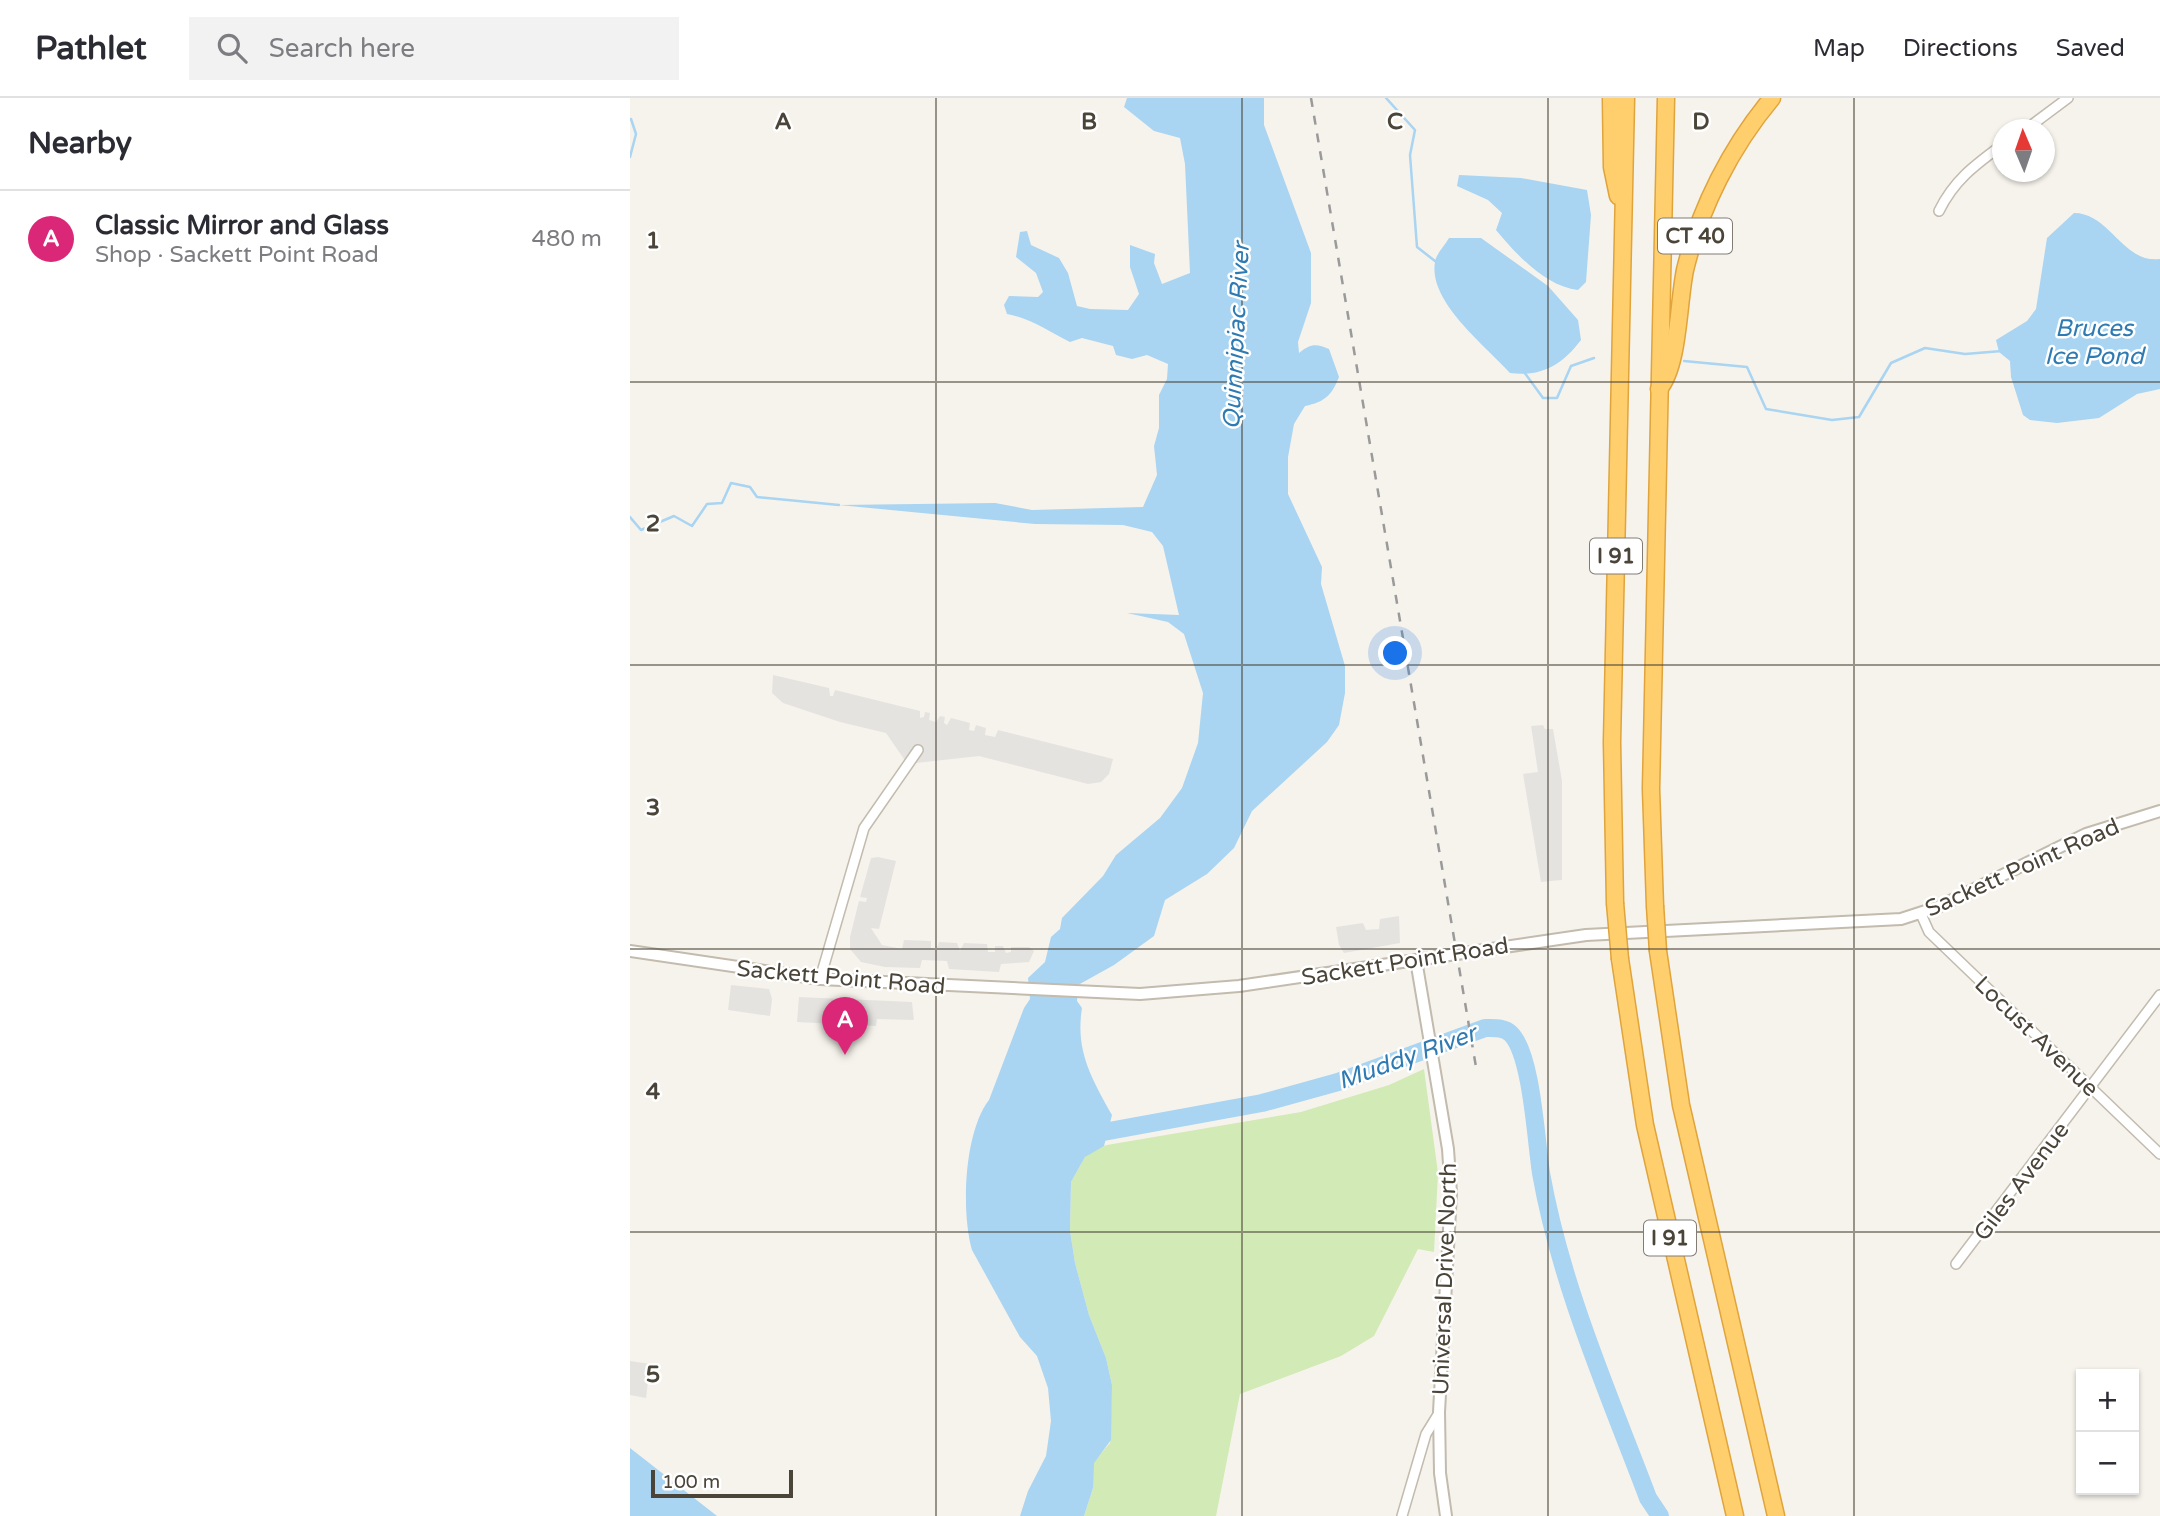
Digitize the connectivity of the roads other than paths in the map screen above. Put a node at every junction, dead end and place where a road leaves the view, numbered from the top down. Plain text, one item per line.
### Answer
1 (1611, 98) edge
2 (1626, 98) edge
3 (1666, 98) edge
4 (1772, 98) edge
5 (2068, 98) edge
6 (2040, 119) edge
7 (1992, 153) edge
8 (1623, 209) junction
9 (1939, 211) dead end
10 (1659, 389) junction
11 (918, 750) dead end
12 (2160, 811) edge
13 (1920, 914) junction
14 (630, 951) edge
15 (1416, 960) junction
16 (820, 979) junction
17 (2160, 995) edge
18 (2091, 1087) junction
19 (2160, 1154) edge
20 (1956, 1264) dead end
21 (1439, 1412) junction
22 (1774, 1511) edge
23 (1735, 1515) edge
24 (1402, 1516) edge
25 (1446, 1516) edge

1 - 8 highway
2 - 8 highway, I 91
3 - 10 highway, I 91
4 - 10 highway, CT 40
5 - 6 street
7 - 9 street
8 - 23 highway, I 91, bridge
10 - 22 highway, I 91, bridge
11 - 16 street
12 - 13 street, Sackett Point Road
13 - 15 street, Sackett Point Road
13 - 18 street, Locust Avenue
14 - 16 street, Sackett Point Road
15 - 16 street, Sackett Point Road
15 - 21 street, Universal Drive North
17 - 18 street, Giles Avenue
18 - 19 street, Locust Avenue
18 - 20 street, Giles Avenue
21 - 24 street
21 - 25 street, Universal Drive North

